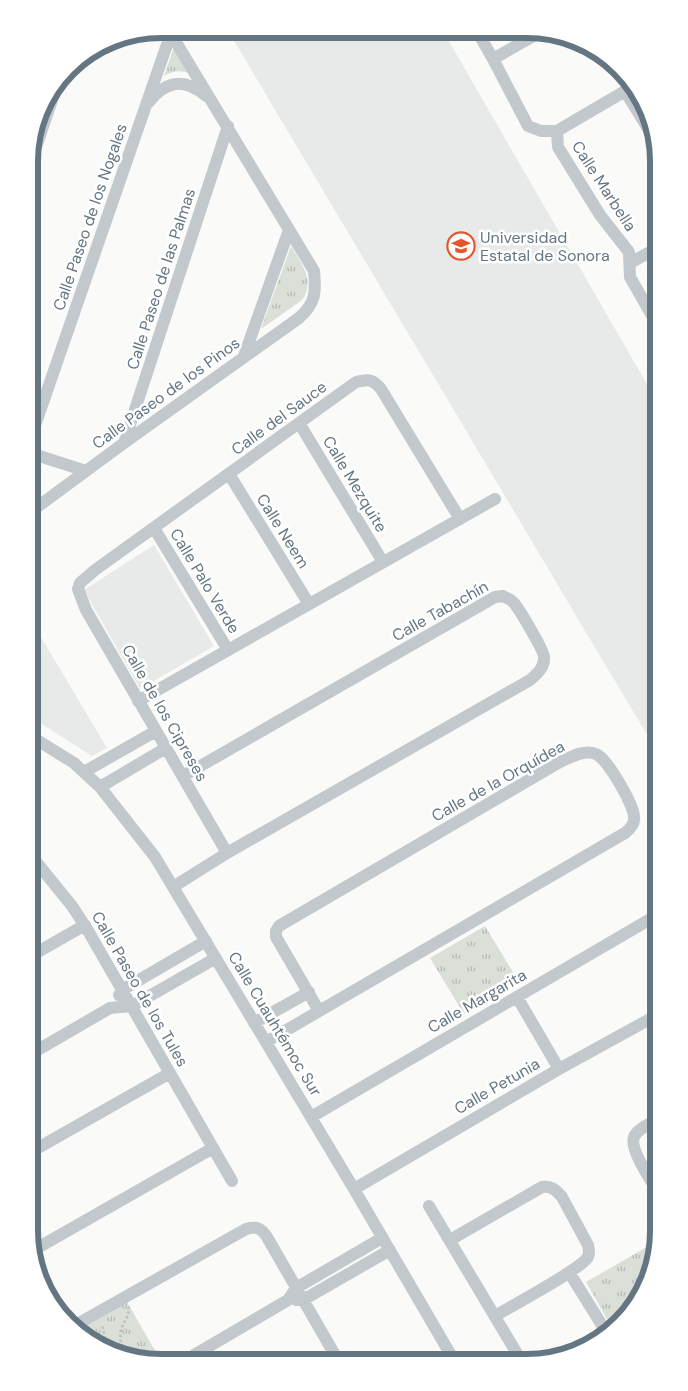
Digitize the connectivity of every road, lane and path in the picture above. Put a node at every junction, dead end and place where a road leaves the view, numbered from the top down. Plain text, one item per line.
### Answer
1 (480, 37) edge
2 (531, 37) edge
3 (167, 38) edge
4 (173, 38) edge
5 (494, 59) junction
6 (628, 89) edge
7 (629, 90) edge
8 (211, 100) junction
9 (50, 107) edge
10 (145, 108) junction
11 (642, 116) edge
12 (228, 126) junction
13 (557, 131) junction
14 (41, 134) edge
15 (289, 230) junction
16 (650, 251) edge
17 (630, 263) junction
18 (650, 312) edge
19 (244, 356) junction
20 (38, 418) edge
21 (299, 423) junction
22 (124, 443) junction
23 (38, 455) edge
24 (86, 471) junction
25 (229, 474) junction
26 (495, 499) dead end
27 (38, 507) edge
28 (460, 519) junction
29 (154, 528) junction
30 (383, 562) junction
31 (78, 589) joint
32 (309, 604) junction
33 (228, 650) junction
34 (138, 701) junction
35 (156, 731) junction
36 (37, 740) edge
37 (166, 748) junction
38 (84, 772) junction
39 (183, 776) junction
40 (100, 787) junction
41 (227, 853) junction
42 (37, 864) edge
43 (174, 887) junction
44 (650, 919) edge
45 (84, 925) junction
46 (206, 941) junction
47 (37, 952) edge
48 (216, 958) junction
49 (122, 990) junction
50 (309, 992) junction
51 (517, 997) junction
52 (132, 1006) junction
53 (110, 1008) junction
54 (320, 1011) junction
55 (650, 1019) edge
56 (254, 1022) junction
57 (266, 1042) junction
58 (37, 1050) edge
59 (559, 1069) junction
60 (170, 1073) junction
61 (311, 1117) junction
62 (650, 1124) edge
63 (37, 1148) edge
64 (213, 1148) junction
65 (650, 1178) edge
66 (232, 1181) dead end
67 (354, 1190) junction
68 (429, 1206) dead end
69 (382, 1238) junction
70 (450, 1240) junction
71 (39, 1247) edge
72 (390, 1250) junction
73 (569, 1272) junction
74 (296, 1288) junction
75 (126, 1297) junction
76 (288, 1300) junction
77 (303, 1300) junction
78 (98, 1313) junction
79 (494, 1316) junction
80 (79, 1323) edge
81 (604, 1328) edge
82 (104, 1339) edge
83 (121, 1347) edge
84 (196, 1354) edge
85 (334, 1354) edge
86 (450, 1354) edge
87 (517, 1354) edge

1 - 5 street, Calle Marbella
2 - 5 street
3 - 10 street, Calle Paseo de los Nogales
4 - 8 street
5 - 13 street, Calle Marbella
6 - 13 street
7 - 11 street
8 - 10 street
8 - 12 street
9 - 14 street
10 - 20 street, Calle Paseo de los Nogales
12 - 15 street
12 - 22 street, Calle Paseo de las Palmas
13 - 17 street, Calle Marbella
15 - 19 street
15 - 19 street, Calle Paseo de los Pinos
16 - 17 street
17 - 18 street, Calle Marbella
19 - 22 street, Calle Paseo de los Pinos
21 - 25 street, Calle del Sauce
21 - 28 street, Calle del Sauce
21 - 30 street, Calle Mezquite
22 - 24 street, Calle Paseo de los Pinos
23 - 24 street
24 - 27 street, Calle Paseo de los Pinos
25 - 29 street, Calle del Sauce
25 - 32 street, Calle Neem
26 - 28 street
28 - 30 street
29 - 31 street, Calle del Sauce
29 - 33 street, Calle Palo Verde
30 - 32 street
31 - 34 street, Calle de los Cipreses
32 - 33 street
33 - 34 street
34 - 35 street, Calle de los Cipreses
35 - 37 street, Calle de los Cipreses
35 - 38 street
36 - 38 street, Calle Cuauhtémoc Sur
37 - 39 street, Calle de los Cipreses
37 - 40 street
38 - 40 street, Calle Cuauhtémoc Sur
39 - 41 street, Calle de los Cipreses
39 - 41 street, Calle Tabachín
40 - 43 street, Calle Cuauhtémoc Sur
41 - 43 street
42 - 45 street, Calle Paseo de los Tules
43 - 46 street, Calle Cuauhtémoc Sur
44 - 51 street, Calle Margarita
45 - 47 street
45 - 49 street, Calle Paseo de los Tules
46 - 48 street, Calle Cuauhtémoc Sur
46 - 49 street
48 - 52 street
48 - 56 street, Calle Cuauhtémoc Sur
49 - 52 street, Calle Paseo de los Tules
49 - 53 street
50 - 54 street, Calle de la Orquídea
50 - 54 street, Calle de la Orquídea
50 - 56 street
51 - 59 street
51 - 61 street, Calle Margarita
52 - 53 street
52 - 60 street, Calle Paseo de los Tules
53 - 58 street
54 - 57 street, Calle de la Orquídea
55 - 59 street, Calle Petunia
56 - 57 street, Calle Cuauhtémoc Sur
57 - 61 street, Calle Cuauhtémoc Sur
59 - 67 street, Calle Petunia
60 - 63 street
60 - 64 street, Calle Paseo de los Tules
61 - 67 street, Calle Cuauhtémoc Sur
62 - 65 street
64 - 66 street, Calle Paseo de los Tules
64 - 71 street
67 - 69 street, Calle Cuauhtémoc Sur
68 - 70 street
69 - 72 street, Calle Cuauhtémoc Sur
69 - 74 street
70 - 73 street
70 - 79 street
72 - 77 street
72 - 86 street, Calle Cuauhtémoc Sur
73 - 79 street
73 - 81 street
74 - 75 street
74 - 76 street
74 - 77 street
75 - 78 street
75 - 83 path
76 - 77 street
76 - 84 street
77 - 85 street
78 - 80 street
78 - 82 path
79 - 87 street

